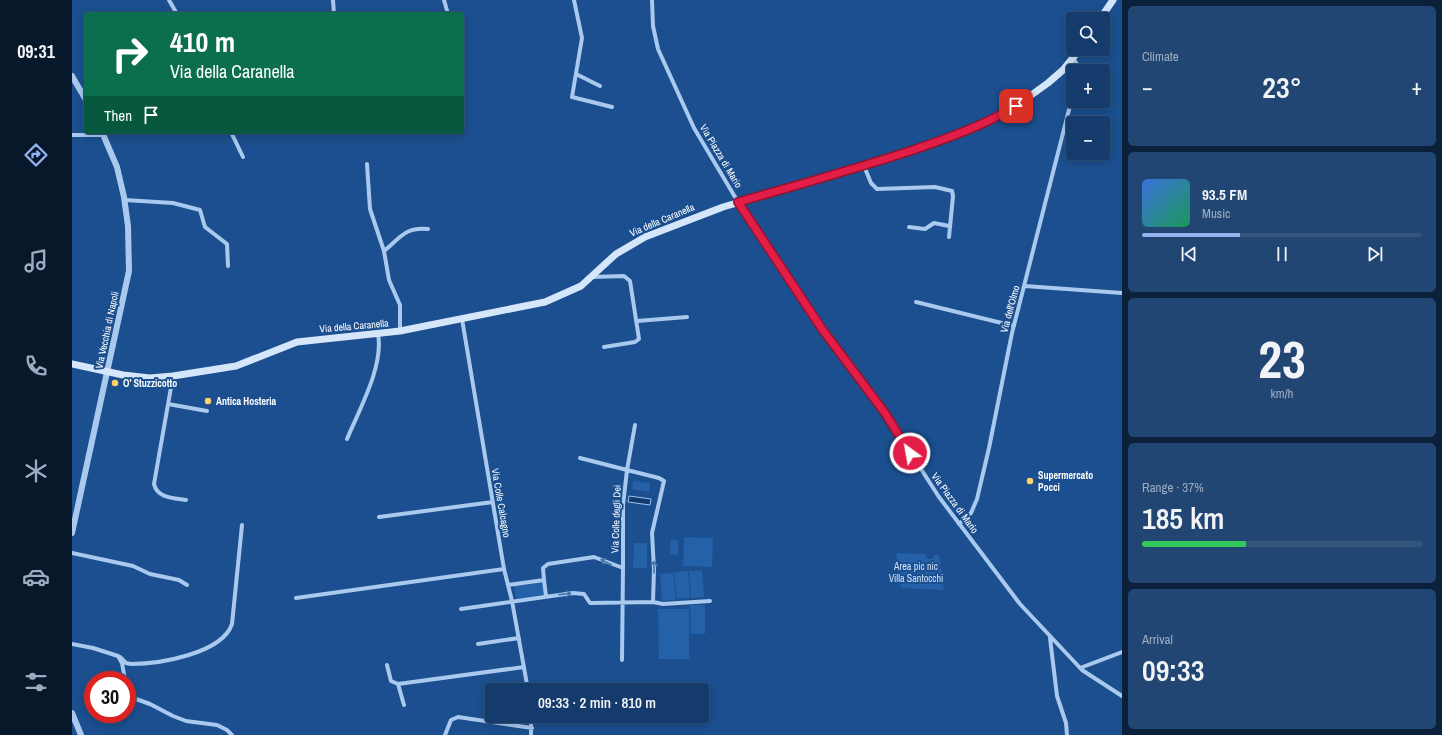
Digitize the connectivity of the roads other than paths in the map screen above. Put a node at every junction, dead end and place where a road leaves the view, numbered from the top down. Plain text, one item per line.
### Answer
1 (169, 0) edge
2 (333, 0) edge
3 (444, 0) edge
4 (574, 0) edge
5 (652, 0) edge
6 (1113, 0) edge
7 (175, 12) edge
8 (334, 12) edge
9 (447, 12) edge
10 (1105, 12) edge
11 (1073, 58) joint
12 (1077, 64) edge
13 (576, 74) junction
14 (72, 76) edge
15 (600, 86) dead end
16 (84, 97) edge
17 (612, 107) dead end
18 (1070, 108) edge
19 (88, 134) edge
20 (103, 134) edge
21 (232, 134) edge
22 (72, 135) edge
23 (243, 157) dead end
24 (367, 164) dead end
25 (864, 166) junction
26 (125, 200) junction
27 (738, 202) junction
28 (949, 226) junction
29 (909, 227) dead end
30 (428, 229) dead end
31 (949, 237) dead end
32 (384, 251) junction
33 (228, 266) dead end
34 (591, 278) junction
35 (1025, 286) junction
36 (1122, 293) edge
37 (916, 302) dead end
38 (688, 317) dead end
39 (462, 319) junction
40 (637, 320) junction
41 (1014, 326) junction
42 (400, 331) junction
43 (378, 334) junction
44 (604, 347) dead end
45 (72, 364) edge
46 (108, 373) junction
47 (173, 376) junction
48 (168, 404) junction
49 (207, 411) dead end
50 (635, 425) dead end
51 (347, 439) dead end
52 (580, 458) dead end
53 (627, 470) junction
54 (186, 500) dead end
55 (493, 502) junction
56 (379, 517) dead end
57 (959, 524) junction
58 (242, 525) dead end
59 (72, 533) edge
60 (72, 553) edge
61 (623, 568) junction
62 (504, 569) junction
63 (544, 580) junction
64 (187, 585) dead end
65 (508, 585) junction
66 (546, 596) junction
67 (296, 598) dead end
68 (512, 601) junction
69 (710, 601) dead end
70 (653, 602) junction
71 (623, 603) junction
72 (460, 609) dead end
73 (519, 638) junction
74 (1050, 638) junction
75 (72, 644) edge
76 (478, 644) dead end
77 (1122, 652) edge
78 (120, 658) junction
79 (622, 660) dead end
80 (387, 665) dead end
81 (524, 667) junction
82 (1080, 668) junction
83 (123, 671) edge
84 (527, 683) edge
85 (398, 684) junction
86 (1122, 696) edge
87 (136, 699) edge
88 (404, 704) dead end
89 (72, 713) edge
90 (532, 723) edge
91 (532, 728) junction
92 (81, 735) edge
93 (232, 735) edge
94 (446, 735) edge
95 (531, 735) edge
96 (1067, 735) edge

1 - 7 street
2 - 8 street
3 - 9 street
4 - 13 street
5 - 27 street, Via Piazza di Mario
6 - 10 main road
11 - 12 street
11 - 25 main road, Via della Caranella
13 - 15 street
13 - 17 street
14 - 16 street
18 - 35 street, Via dell'Olmo
19 - 22 street
20 - 26 street, Via Vecchia di Napoli
21 - 23 street
24 - 32 street
25 - 27 main road, Via della Caranella
25 - 28 street
26 - 33 street
26 - 46 street, Via Vecchia di Napoli
27 - 34 main road, Via della Caranella
27 - 57 street, Via Piazza di Mario
28 - 29 street
28 - 31 street
30 - 32 street
32 - 42 street
34 - 39 main road, Via della Caranella
34 - 40 street
35 - 36 street
35 - 41 street, Via dell'Olmo
37 - 41 street
38 - 40 street
39 - 42 main road, Via della Caranella
39 - 55 street, Via Colle Calcagno
40 - 44 street
41 - 57 street, Via dell'Olmo
42 - 43 main road, Via della Caranella
43 - 47 main road, Via della Caranella
43 - 51 street
45 - 46 main road, Via della Caranella
46 - 47 main road, Via della Caranella
46 - 59 street, Via Vecchia di Napoli
47 - 48 street
48 - 49 street
48 - 54 street
50 - 53 street, Via Colle degli Dei
52 - 53 street
53 - 61 street, Via Colle degli Dei
70 -> 53 street
55 - 56 street
55 - 62 street, Via Colle Calcagno
57 - 74 street, Via Piazza di Mario
58 - 78 street
60 - 64 street
61 -> 63 street, Via Colle degli Dei
61 - 71 street, Via Colle degli Dei
62 - 65 street, Via Colle Calcagno
62 - 67 street
63 - 65 street
63 - 66 street, Via Colle degli Dei
65 - 68 street, Via Colle Calcagno
66 - 68 street
66 -> 71 street
68 - 72 street
68 - 73 street, Via Colle Calcagno
69 - 70 street
70 - 71 street
71 - 79 street, Via Colle degli Dei
73 - 76 street
73 - 81 street, Via Colle Calcagno
74 - 82 street, Via Piazza di Mario
74 - 96 street
75 - 78 street
77 - 82 street
78 - 83 street
80 - 85 street
81 - 84 street, Via Colle Calcagno
81 - 85 street
82 - 86 street, Via Piazza di Mario
85 - 88 street
87 - 93 street
89 - 92 street
90 - 91 street
91 - 94 street
91 - 95 street

